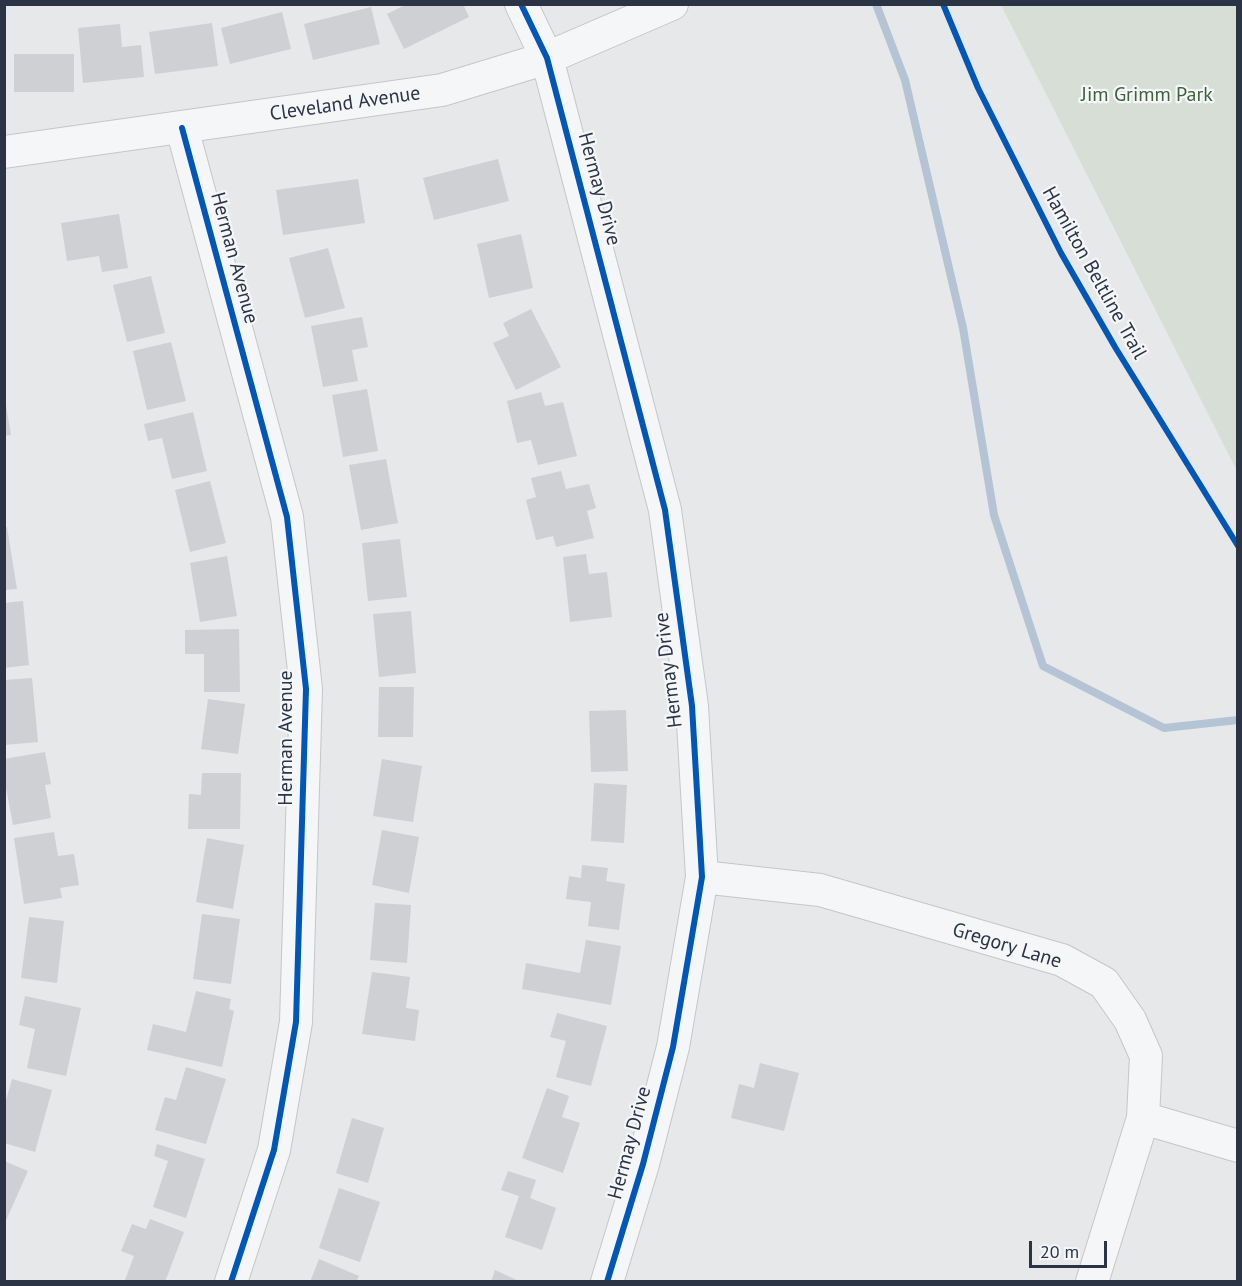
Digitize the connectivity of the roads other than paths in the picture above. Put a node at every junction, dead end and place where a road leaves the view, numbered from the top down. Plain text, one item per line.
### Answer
1 (521, 4) edge
2 (672, 4) edge
3 (547, 58) junction
4 (182, 128) junction
5 (4, 152) edge
6 (702, 877) junction
7 (1143, 1118) junction
8 (1238, 1146) edge
9 (231, 1281) edge
10 (607, 1281) edge
11 (1092, 1281) edge

1 - 3 street, Hermay Drive
2 - 3 street, Cleveland Avenue
3 - 4 street, Cleveland Avenue
3 - 6 street, Hermay Drive
4 - 5 street, Cleveland Avenue
4 - 9 street, Herman Avenue
6 - 7 street, Gregory Lane
6 - 10 street, Hermay Drive
7 - 8 street
7 - 11 street, Gregory Lane

